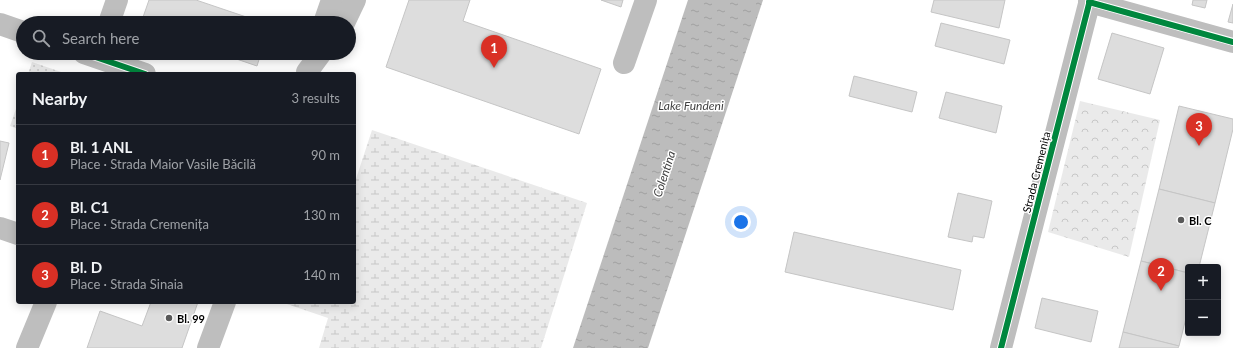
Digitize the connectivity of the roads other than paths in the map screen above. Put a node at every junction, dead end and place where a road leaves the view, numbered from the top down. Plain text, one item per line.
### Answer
1 (117, 0) edge
2 (332, 0) edge
3 (355, 0) edge
4 (646, 0) edge
5 (1089, 1) edge
6 (111, 16) edge
7 (326, 16) edge
8 (347, 16) edge
9 (0, 24) edge
10 (16, 30) edge
11 (1233, 42) edge
12 (106, 60) edge
13 (624, 63) dead end
14 (132, 72) edge
15 (0, 228) edge
16 (16, 233) edge
17 (45, 304) edge
18 (224, 304) edge
19 (27, 348) edge
20 (208, 348) edge
21 (1001, 348) edge

1 - 6 street
2 - 7 street
3 - 8 street
4 - 13 street
5 - 11 street
5 - 21 street, Strada Cremenița
9 - 10 street
12 - 14 street
15 - 16 street
17 - 19 street
18 - 20 street

